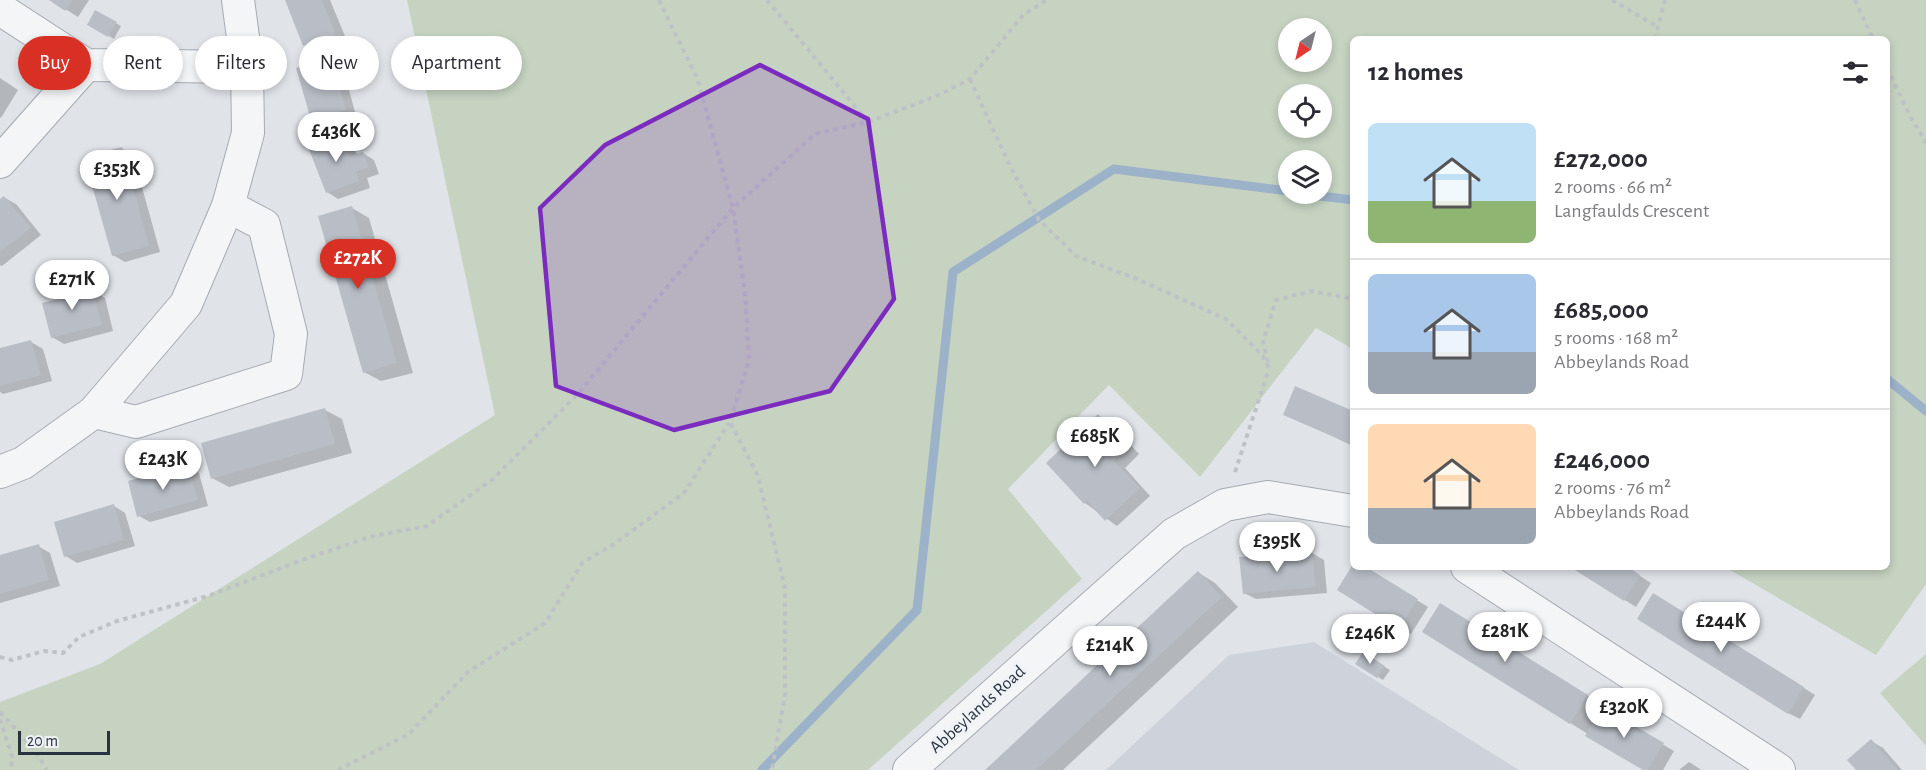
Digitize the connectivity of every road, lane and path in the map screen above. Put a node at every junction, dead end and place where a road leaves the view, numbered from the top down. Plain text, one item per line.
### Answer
1 (237, 0) edge
2 (659, 0) edge
3 (766, 0) edge
4 (1047, 0) edge
5 (1612, 0) edge
6 (1665, 0) edge
7 (1855, 0) edge
8 (0, 9) edge
9 (1658, 27) junction
10 (41, 36) edge
11 (242, 36) edge
12 (1656, 36) edge
13 (1872, 36) edge
14 (91, 65) edge
15 (195, 66) edge
16 (1890, 74) edge
17 (970, 80) junction
18 (64, 90) edge
19 (247, 90) edge
20 (868, 122) junction
21 (1926, 143) edge
22 (0, 162) edge
23 (228, 206) junction
24 (733, 208) junction
25 (1350, 298) edge
26 (1270, 371) junction
27 (94, 412) junction
28 (730, 422) junction
29 (0, 472) edge
30 (1225, 505) junction
31 (1350, 511) edge
32 (1472, 570) edge
33 (0, 657) edge
34 (0, 712) edge
35 (0, 719) edge
36 (10, 770) edge
37 (47, 770) edge
38 (338, 770) edge
39 (772, 770) edge
40 (909, 770) edge
41 (1779, 770) edge

1 - 11 street
2 - 24 path
3 - 20 path
4 - 17 path
5 - 9 path
6 - 9 path
7 - 13 path
8 - 10 street
9 - 12 path
14 - 15 street
16 - 21 path
17 - 20 path
17 - 26 path
18 - 22 street
19 - 23 street
20 - 24 path
23 - 27 street
23 - 27 street
24 - 28 path
24 - 33 path
25 - 26 path
26 - 30 path
27 - 29 street
28 - 38 path
28 - 39 path
30 - 31 street, Abbeylands Road
30 - 40 street, Abbeylands Road
32 - 41 street
34 - 37 path
35 - 36 path

